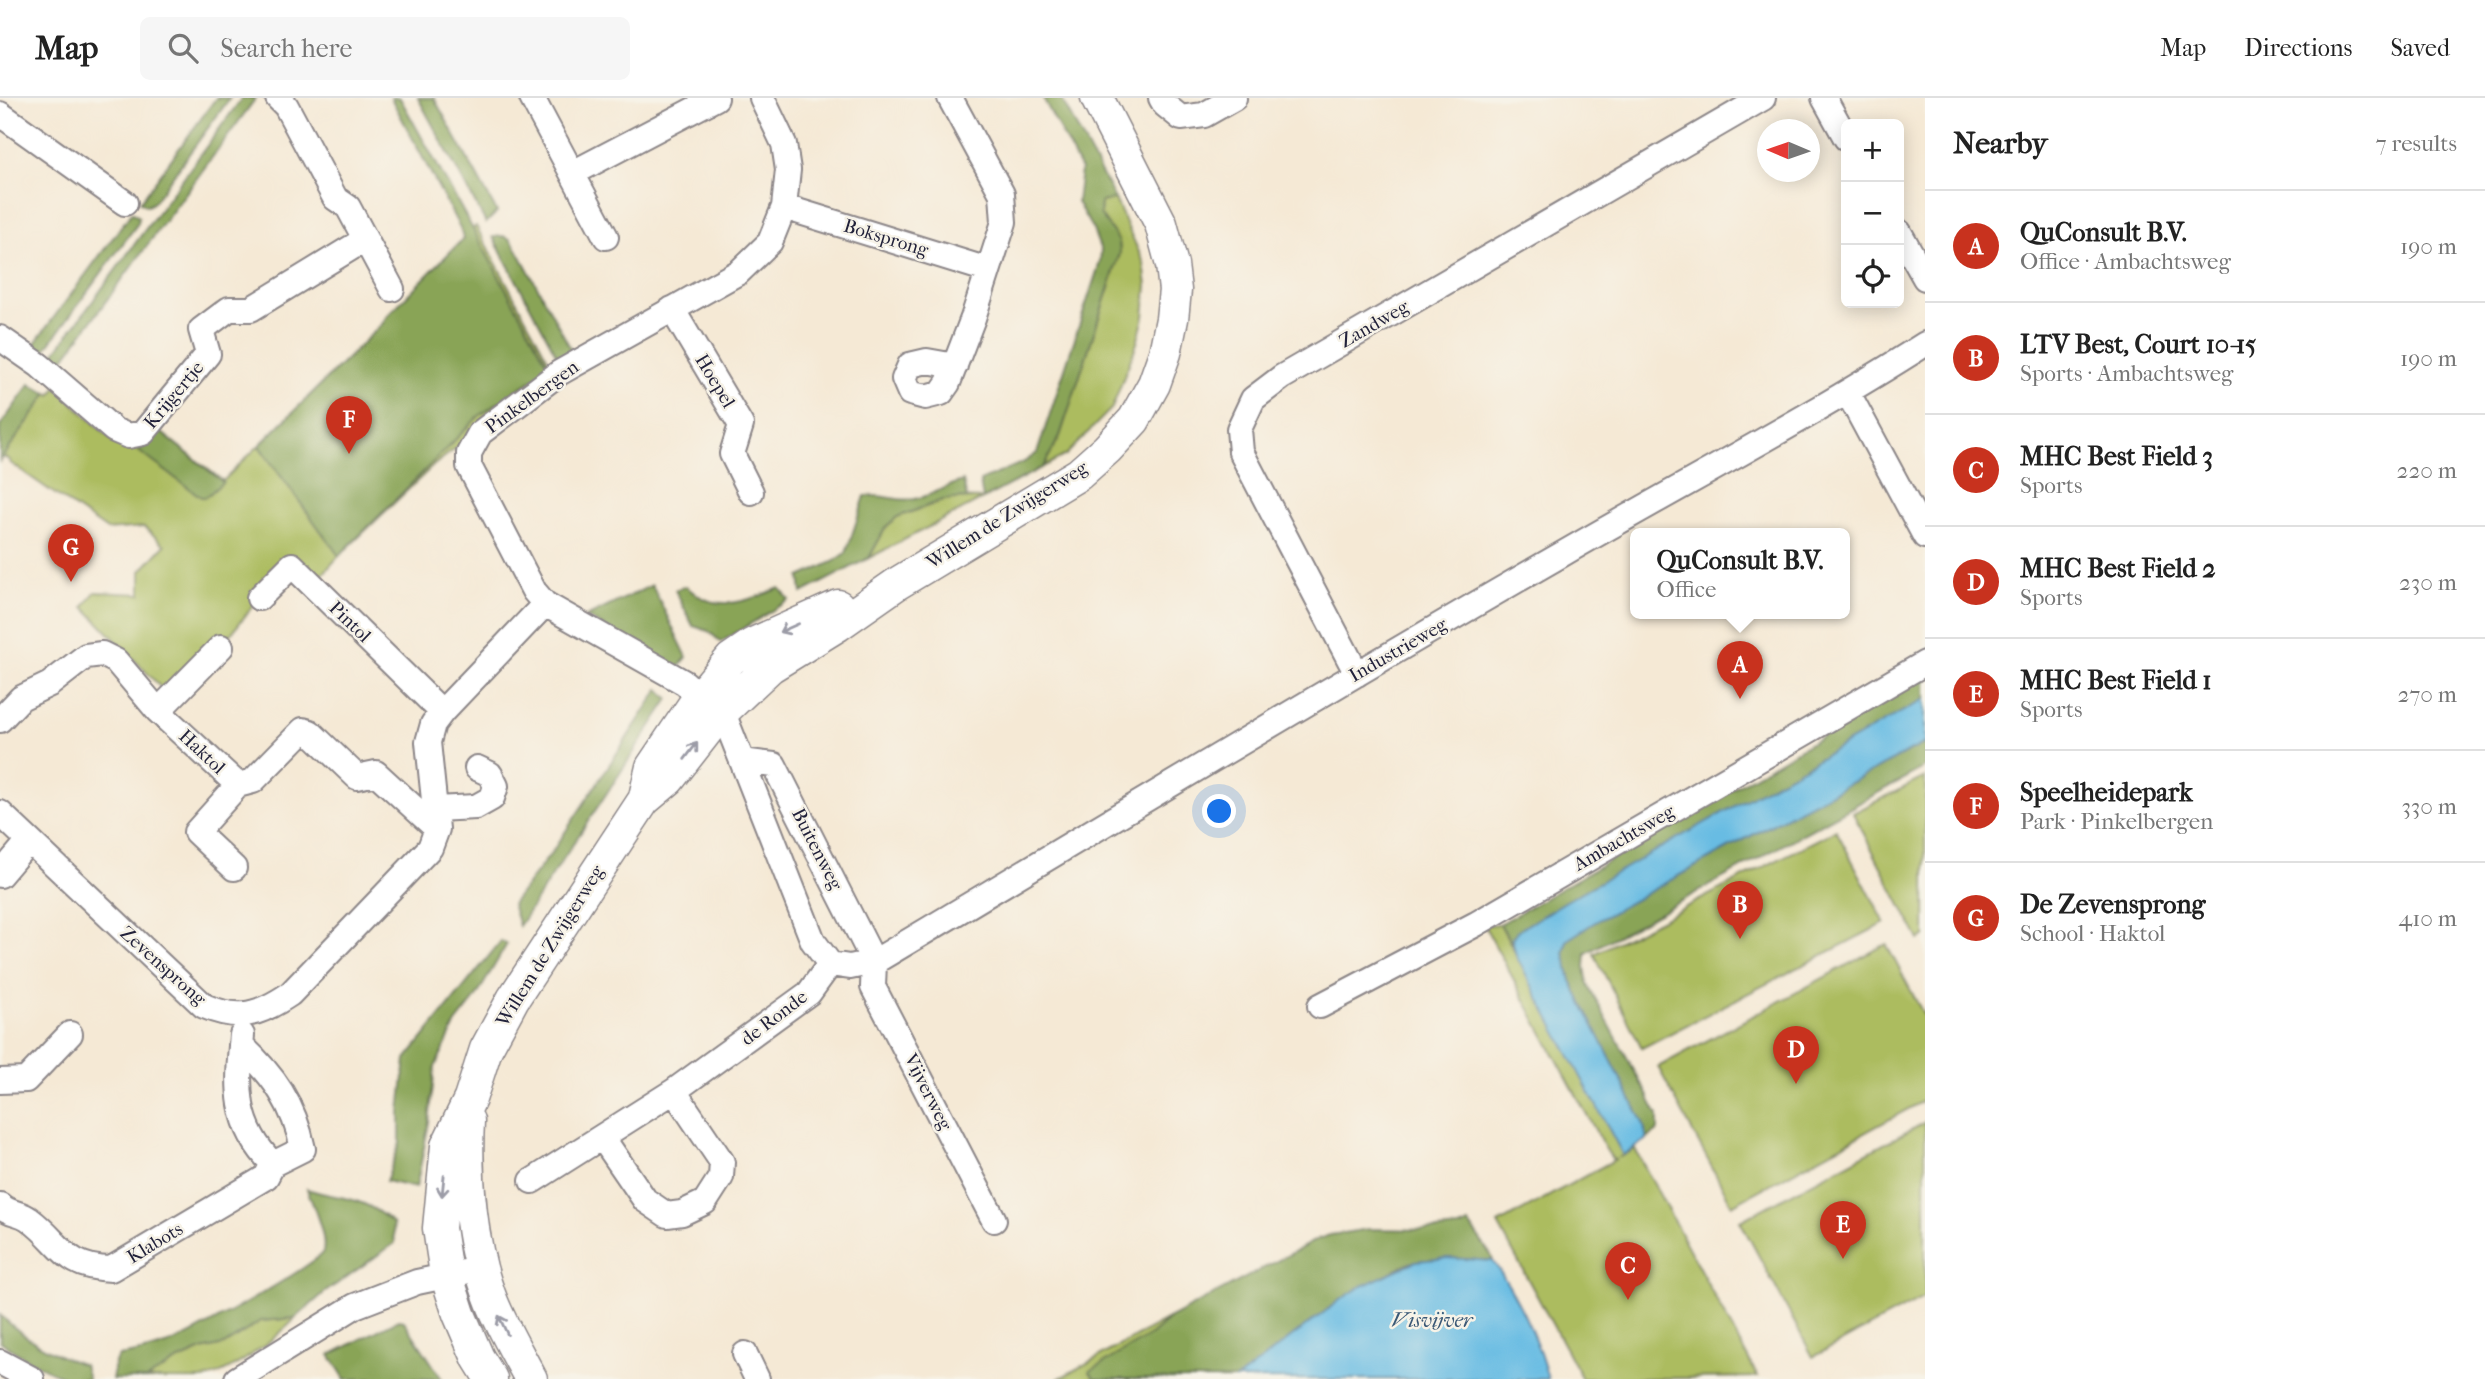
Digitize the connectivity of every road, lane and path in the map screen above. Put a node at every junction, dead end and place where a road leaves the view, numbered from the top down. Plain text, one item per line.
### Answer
1 (11, 98) edge
2 (532, 98) edge
3 (716, 98) edge
4 (762, 98) edge
5 (950, 98) edge
6 (1097, 98) edge
7 (1161, 98) edge
8 (1234, 98) edge
9 (1763, 98) edge
10 (1824, 98) edge
11 (289, 101) edge
12 (0, 114) edge
13 (1841, 129) edge
14 (573, 173) junction
15 (125, 203) dead end
16 (784, 206) junction
17 (606, 237) dead end
18 (364, 240) junction
19 (1904, 241) edge
20 (989, 270) junction
21 (1925, 278) edge
22 (392, 289) dead end
23 (672, 309) junction
24 (0, 338) edge
25 (1925, 344) edge
26 (955, 366) dead end
27 (1849, 393) junction
28 (751, 492) dead end
29 (1925, 536) edge
30 (259, 598) dead end
31 (545, 604) junction
32 (221, 647) dead end
33 (1925, 663) edge
34 (1357, 674) junction
35 (710, 705) junction
36 (158, 711) junction
37 (442, 712) junction
38 (0, 720) edge
39 (742, 761) junction
40 (477, 768) dead end
41 (238, 785) junction
42 (0, 813) edge
43 (436, 819) junction
44 (28, 842) junction
45 (234, 869) dead end
46 (0, 875) edge
47 (874, 962) junction
48 (830, 964) junction
49 (1320, 1006) dead end
50 (244, 1016) junction
51 (70, 1034) dead end
52 (241, 1045) junction
53 (0, 1081) edge
54 (674, 1091) junction
55 (470, 1099) junction
56 (603, 1137) junction
57 (273, 1164) junction
58 (532, 1181) dead end
59 (0, 1205) edge
60 (994, 1220) dead end
61 (483, 1268) junction
62 (446, 1274) junction
63 (745, 1354) dead end
64 (0, 1362) edge
65 (32, 1379) edge
66 (237, 1379) edge
67 (491, 1379) edge
68 (531, 1379) edge
69 (757, 1379) edge

1 - 12 street
2 - 14 street
3 - 14 street
4 - 16 street, Pinkelbergen
5 - 20 street
6 - 35 main road, Willem de Zwijgerweg
7 - 8 street
9 - 34 street, Zandweg
10 - 13 street
11 - 18 street
12 - 15 street
14 - 17 street
16 - 20 street, Boksprong
16 - 23 street, Pinkelbergen
18 - 22 street
18 - 24 street, Krijgertje
19 - 21 street
20 - 26 street
23 - 28 street, Hoepel
23 - 31 street, Pinkelbergen
25 - 27 street, Industrieweg
27 - 29 street
27 - 34 street, Industrieweg
30 - 37 street, Pintol
31 - 35 street, Pinkelbergen
31 - 37 street
32 - 36 street
33 - 49 street, Ambachtsweg
34 - 47 street, Industrieweg
35 - 39 street, Buitenweg
35 - 55 main road, Willem de Zwijgerweg
36 - 38 street, Haktol
36 - 41 street, Haktol
37 - 43 street
39 - 47 street, Buitenweg
39 - 48 street, Buitenweg
40 - 43 street
41 - 43 street, Haktol
41 - 45 street
42 - 44 street, Zevensprong
43 - 50 street
44 - 46 street
44 - 50 street, Zevensprong
47 - 48 street
47 - 60 street, Vijverweg
48 - 54 street, de Ronde
50 - 52 street
51 - 53 street
52 - 57 street
52 - 57 street, Klabots
54 - 56 street, de Ronde
54 - 56 street
55 - 61 main road, Willem de Zwijgerweg
55 -> 62 main road, Willem de Zwijgerweg
56 - 58 street, de Ronde
57 - 59 street, Klabots
61 - 62 street
68 -> 61 main road, Willem de Zwijgerweg
62 - 66 street
62 - 67 main road, Willem de Zwijgerweg
63 - 69 street
64 - 65 street

